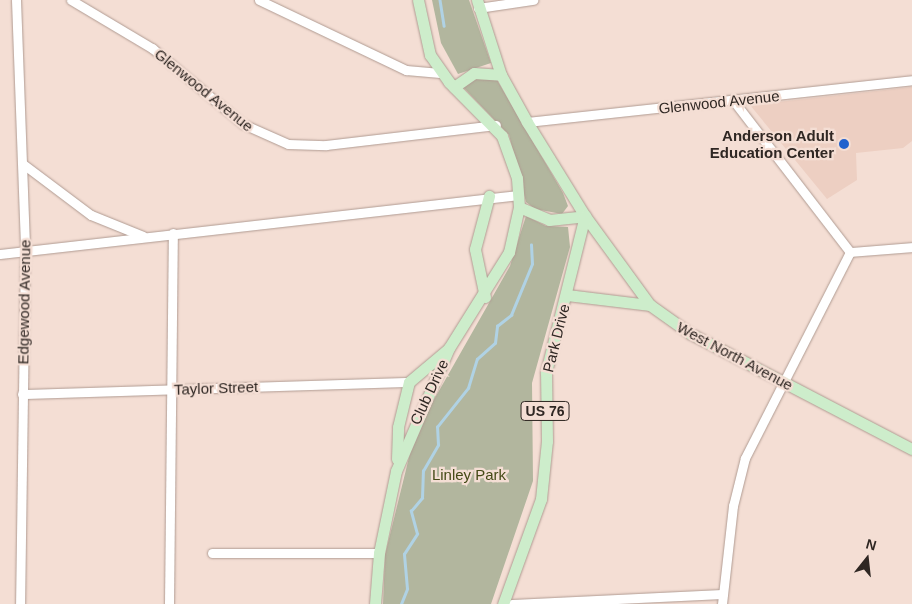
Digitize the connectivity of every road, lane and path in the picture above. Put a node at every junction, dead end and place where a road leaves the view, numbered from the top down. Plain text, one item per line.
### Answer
1 (16, 0) edge
2 (71, 0) edge
3 (258, 0) edge
4 (418, 0) edge
5 (533, 0) edge
6 (477, 4) edge
7 (443, 74) junction
8 (500, 75) junction
9 (912, 80) edge
10 (454, 87) junction
11 (733, 100) junction
12 (527, 122) junction
13 (497, 125) junction
14 (23, 164) junction
15 (519, 195) junction
16 (490, 196) junction
17 (519, 207) junction
18 (585, 216) junction
19 (173, 233) junction
20 (146, 237) junction
21 (912, 247) edge
22 (26, 251) junction
23 (850, 252) junction
24 (0, 254) edge
25 (567, 295) junction
26 (485, 297) junction
27 (650, 305) junction
28 (449, 348) junction
29 (409, 382) junction
30 (782, 382) junction
31 (173, 389) junction
32 (22, 394) junction
33 (912, 449) edge
34 (396, 471) junction
35 (212, 553) dead end
36 (379, 553) junction
37 (723, 594) junction
38 (507, 603) edge
39 (20, 604) edge
40 (169, 604) edge
41 (375, 604) edge
42 (722, 604) edge

1 - 14 street, Edgewood Avenue
2 - 13 street, Glenwood Avenue
3 - 7 street
4 - 7 main road
5 - 6 street
6 - 8 main road, West North Avenue
7 - 10 main road
8 - 10 main road
8 - 12 main road, West North Avenue
9 - 11 street, Glenwood Avenue
10 - 13 main road
11 - 12 street, Glenwood Avenue
11 - 23 street
12 - 18 main road, West North Avenue
13 - 15 main road, Club Drive
14 - 20 street
14 - 22 street, Edgewood Avenue
15 - 16 street
15 - 17 main road, Club Drive
16 - 19 street
16 - 26 main road
17 - 18 main road
17 - 26 main road, Club Drive
18 - 25 main road, Park Drive / US 76
18 - 27 main road, West North Avenue
19 - 20 street
19 - 31 street
20 - 22 street
21 - 23 street
22 - 24 street
22 - 32 street, Edgewood Avenue
23 - 30 street
25 - 27 main road
25 - 38 main road, Park Drive / US 76
26 - 28 main road, Club Drive
27 - 30 main road, West North Avenue
28 - 29 main road
28 - 34 main road, Club Drive
29 - 31 street, Taylor Street
29 - 34 main road
30 - 33 main road, West North Avenue
30 - 37 street
31 - 32 street, Taylor Street
31 - 40 street
32 - 39 street, Edgewood Avenue
34 - 36 main road, Club Drive
35 - 36 street
36 - 41 main road, Club Drive
37 - 38 street
37 - 42 street

